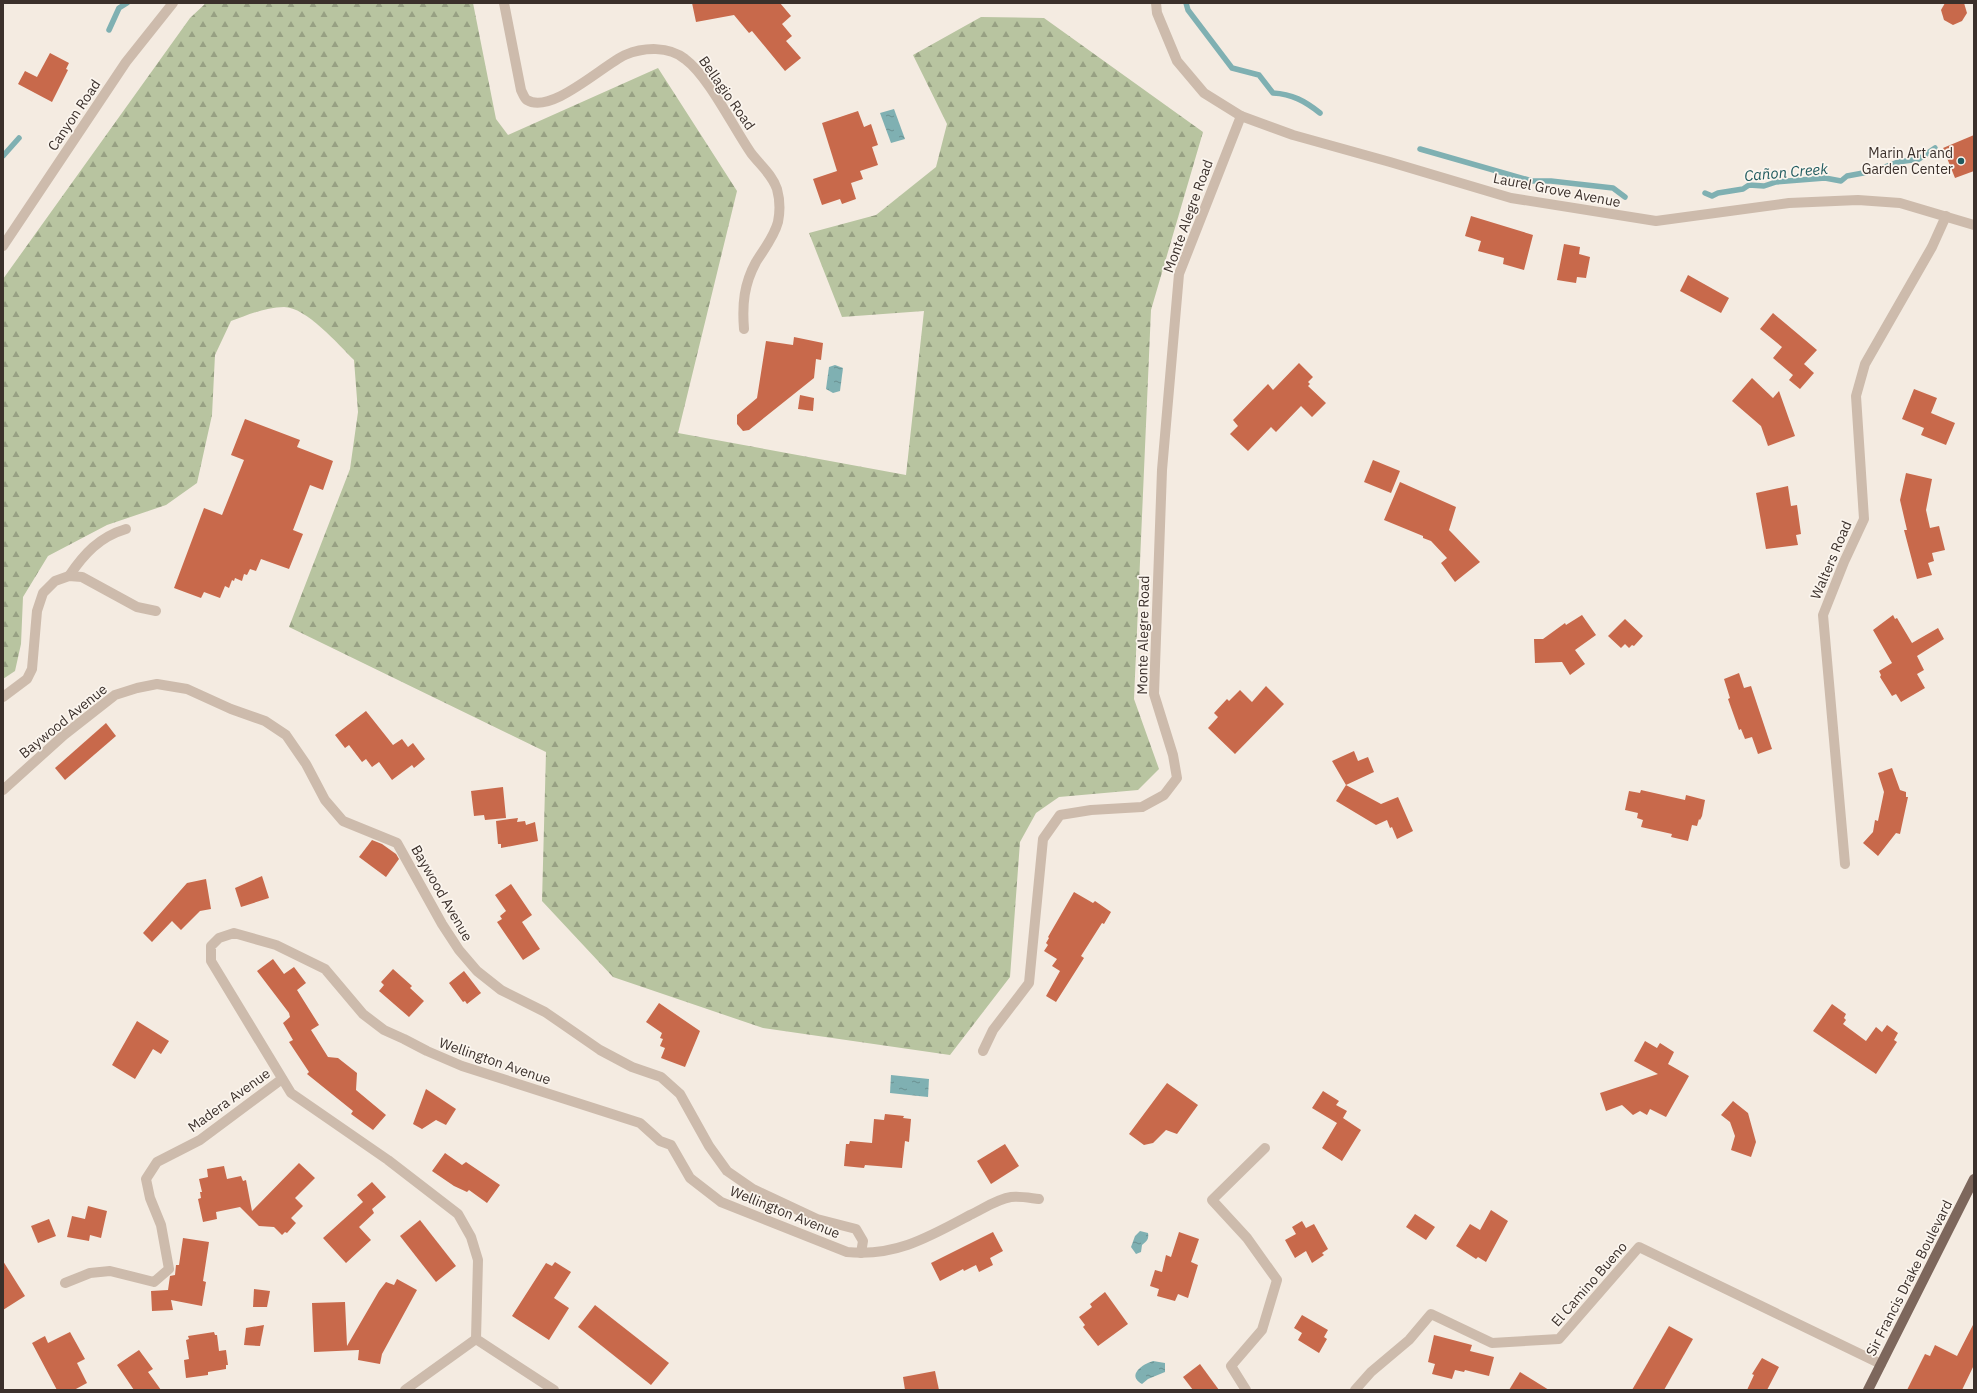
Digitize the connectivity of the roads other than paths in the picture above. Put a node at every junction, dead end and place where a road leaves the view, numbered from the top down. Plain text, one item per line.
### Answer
1 (172, 3) edge
2 (504, 3) edge
3 (1156, 3) edge
4 (1241, 116) junction
5 (1946, 216) junction
6 (1974, 224) edge
7 (3, 246) edge
8 (744, 328) dead end
9 (126, 530) dead end
10 (69, 576) junction
11 (156, 611) dead end
12 (3, 697) edge
13 (3, 790) edge
14 (1845, 864) dead end
15 (983, 1051) dead end
16 (282, 1078) junction
17 (1265, 1148) dead end
18 (1974, 1179) edge
19 (1039, 1199) dead end
20 (861, 1253) junction
21 (65, 1283) dead end
22 (476, 1340) junction
23 (1881, 1364) junction
24 (405, 1390) edge
25 (554, 1390) edge
26 (1246, 1390) edge
27 (1355, 1390) edge
28 (1868, 1390) edge

1 - 7 street, Canyon Road
2 - 8 street, Bellagio Road
3 - 4 street, Laurel Grove Avenue
4 - 5 street, Laurel Grove Avenue
4 - 15 street, Monte Alegre Road
5 - 6 street, Laurel Grove Avenue
5 - 14 street, Walters Road
9 - 10 street
10 - 11 street
10 - 12 street
13 - 20 street, Baywood Avenue
16 - 20 street, Wellington Avenue
16 - 21 street, Madera Avenue
16 - 22 street, Wellington Avenue
17 - 26 street
18 - 23 main road, Sir Francis Drake Boulevard
19 - 20 street, Wellington Avenue
22 - 24 street
22 - 25 street
23 - 27 street, El Camino Bueno
23 - 28 main road, Sir Francis Drake Boulevard

